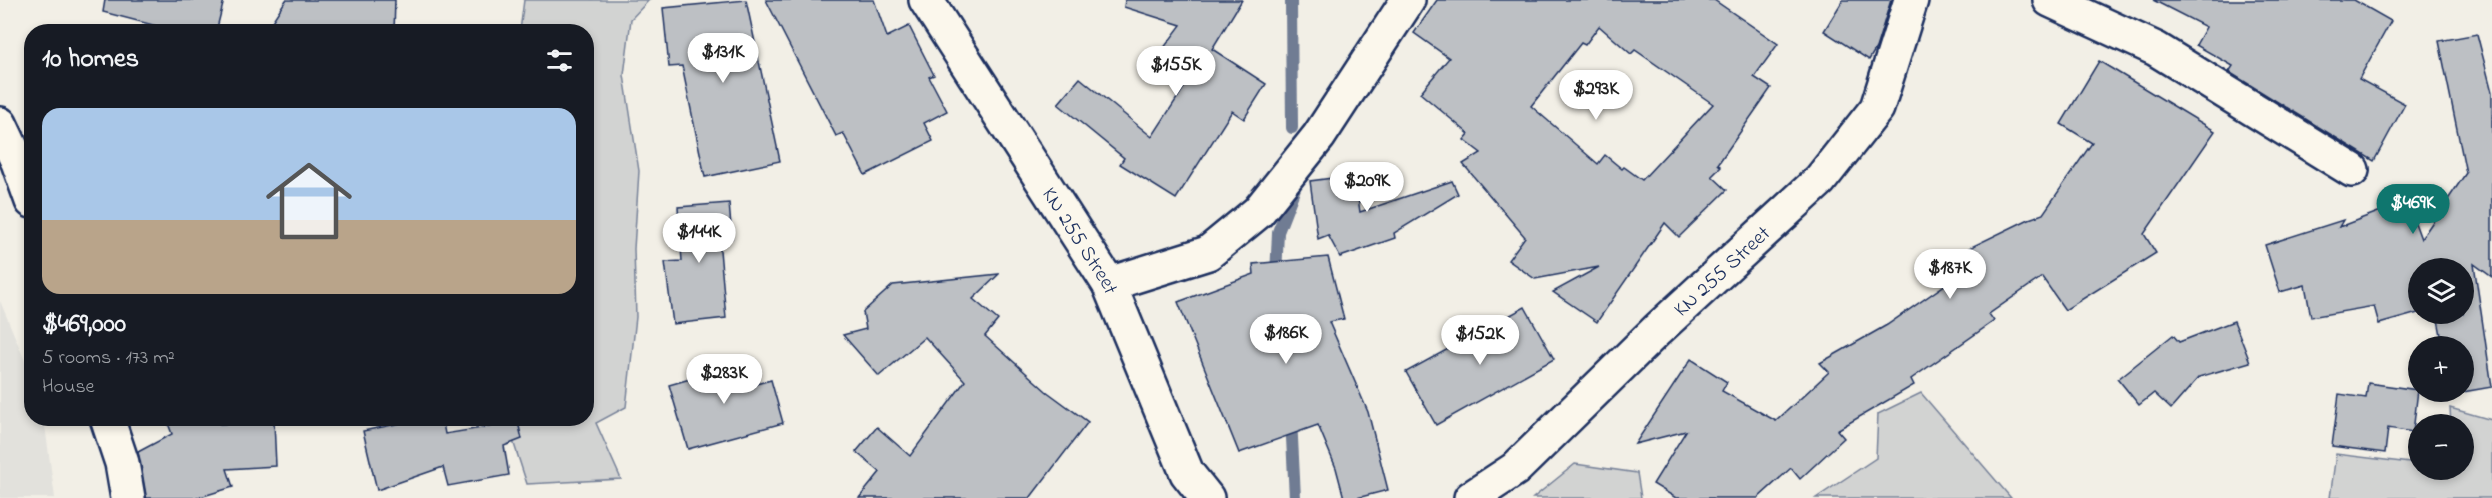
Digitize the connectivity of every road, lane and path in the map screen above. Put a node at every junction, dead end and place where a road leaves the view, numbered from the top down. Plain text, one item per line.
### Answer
1 (926, 0) edge
2 (1408, 0) edge
3 (1911, 0) edge
4 (2050, 0) edge
5 (0, 124) edge
6 (2352, 170) dead end
7 (24, 179) edge
8 (1109, 284) junction
9 (110, 426) edge
10 (128, 498) edge
11 (1207, 498) edge
12 (1471, 498) edge

1 - 8 street, KN 255 Street
2 - 8 street
3 - 12 street, KN 255 Street
4 - 6 street
5 - 7 street
8 - 11 street, KN 255 Street
9 - 10 street

